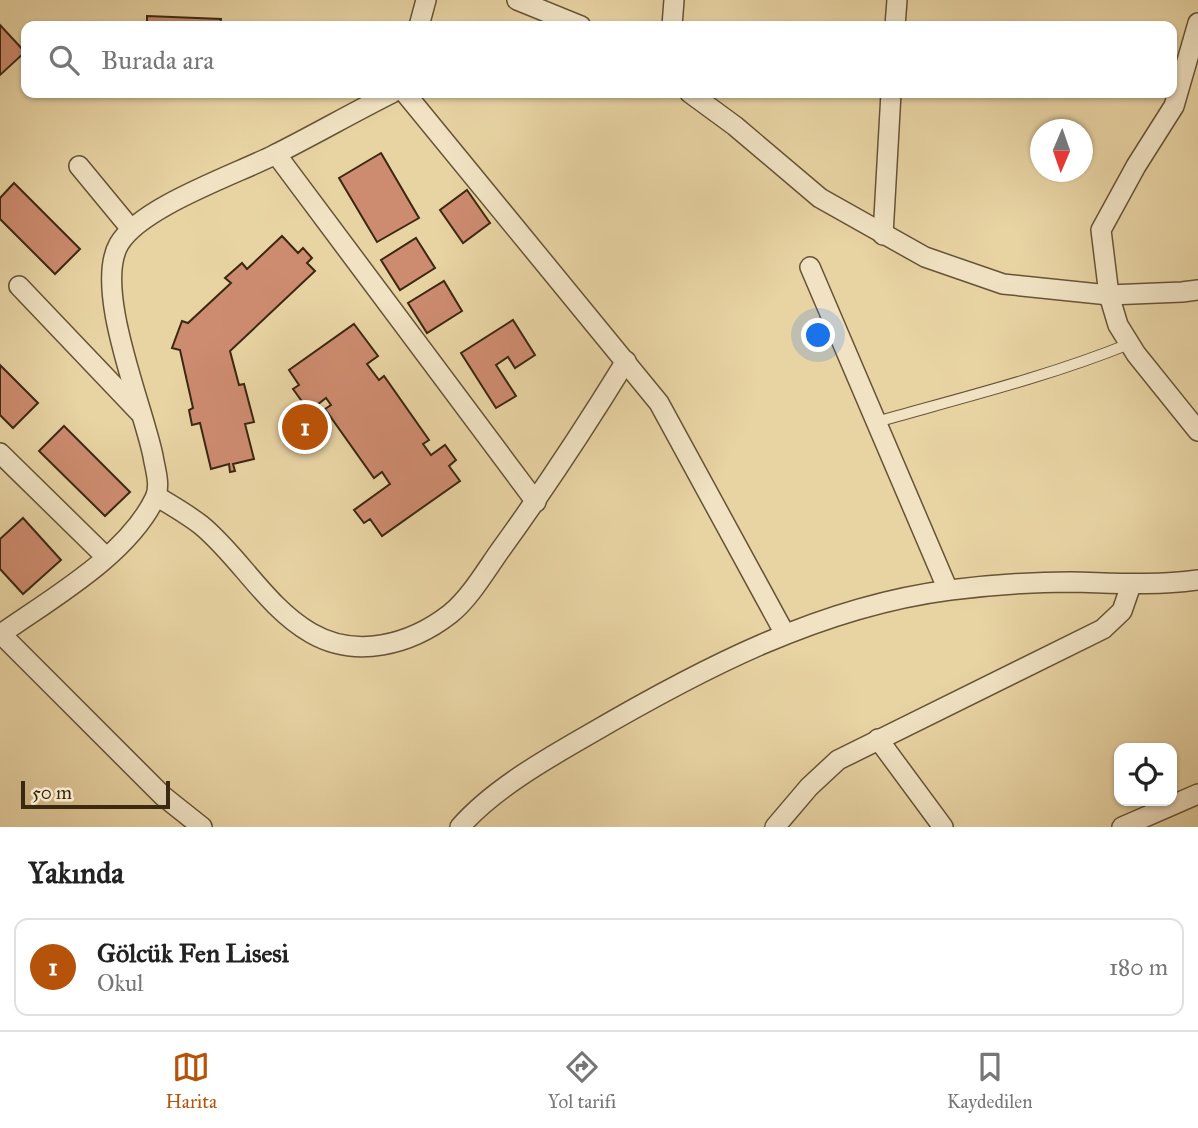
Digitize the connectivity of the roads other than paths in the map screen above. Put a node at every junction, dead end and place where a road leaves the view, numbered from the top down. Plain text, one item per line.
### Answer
1 (426, 0) edge
2 (517, 0) edge
3 (674, 0) edge
4 (897, 0) edge
5 (420, 21) edge
6 (569, 21) edge
7 (672, 21) edge
8 (895, 21) edge
9 (1198, 23) edge
10 (1177, 96) edge
11 (382, 98) edge
12 (409, 98) edge
13 (697, 98) edge
14 (891, 98) edge
15 (1176, 98) edge
16 (276, 154) junction
17 (79, 166) dead end
18 (131, 229) junction
19 (883, 235) junction
20 (810, 267) dead end
21 (19, 286) dead end
22 (1198, 290) edge
23 (1109, 295) junction
24 (1129, 344) junction
25 (626, 361) junction
26 (142, 414) junction
27 (876, 422) junction
28 (1198, 431) edge
29 (0, 453) edge
30 (156, 496) junction
31 (536, 502) junction
32 (106, 557) junction
33 (1198, 580) edge
34 (1131, 585) junction
35 (948, 590) junction
36 (1, 633) edge
37 (785, 634) junction
38 (878, 739) junction
39 (1198, 794) edge
40 (202, 827) edge
41 (460, 827) edge
42 (775, 827) edge
43 (943, 827) edge
44 (1122, 827) edge

1 - 5 street
2 - 6 street
3 - 7 street
4 - 8 street
9 - 10 street
11 - 16 street
12 - 25 street
13 - 19 street
14 - 19 street
15 - 23 street
16 - 18 street
16 - 31 street
17 - 18 street
18 - 26 street
19 - 23 street
20 - 27 street
21 - 26 street
22 - 23 street
23 - 24 street
24 - 27 lane
24 - 28 street
25 - 31 street
25 - 37 street
26 - 30 street
27 - 35 street
29 - 32 street
30 - 31 street
30 - 32 street
32 - 36 street
33 - 34 street
34 - 35 street
34 - 38 street
35 - 37 street
36 - 40 street
37 - 41 street
38 - 42 street
38 - 43 street
39 - 44 street

